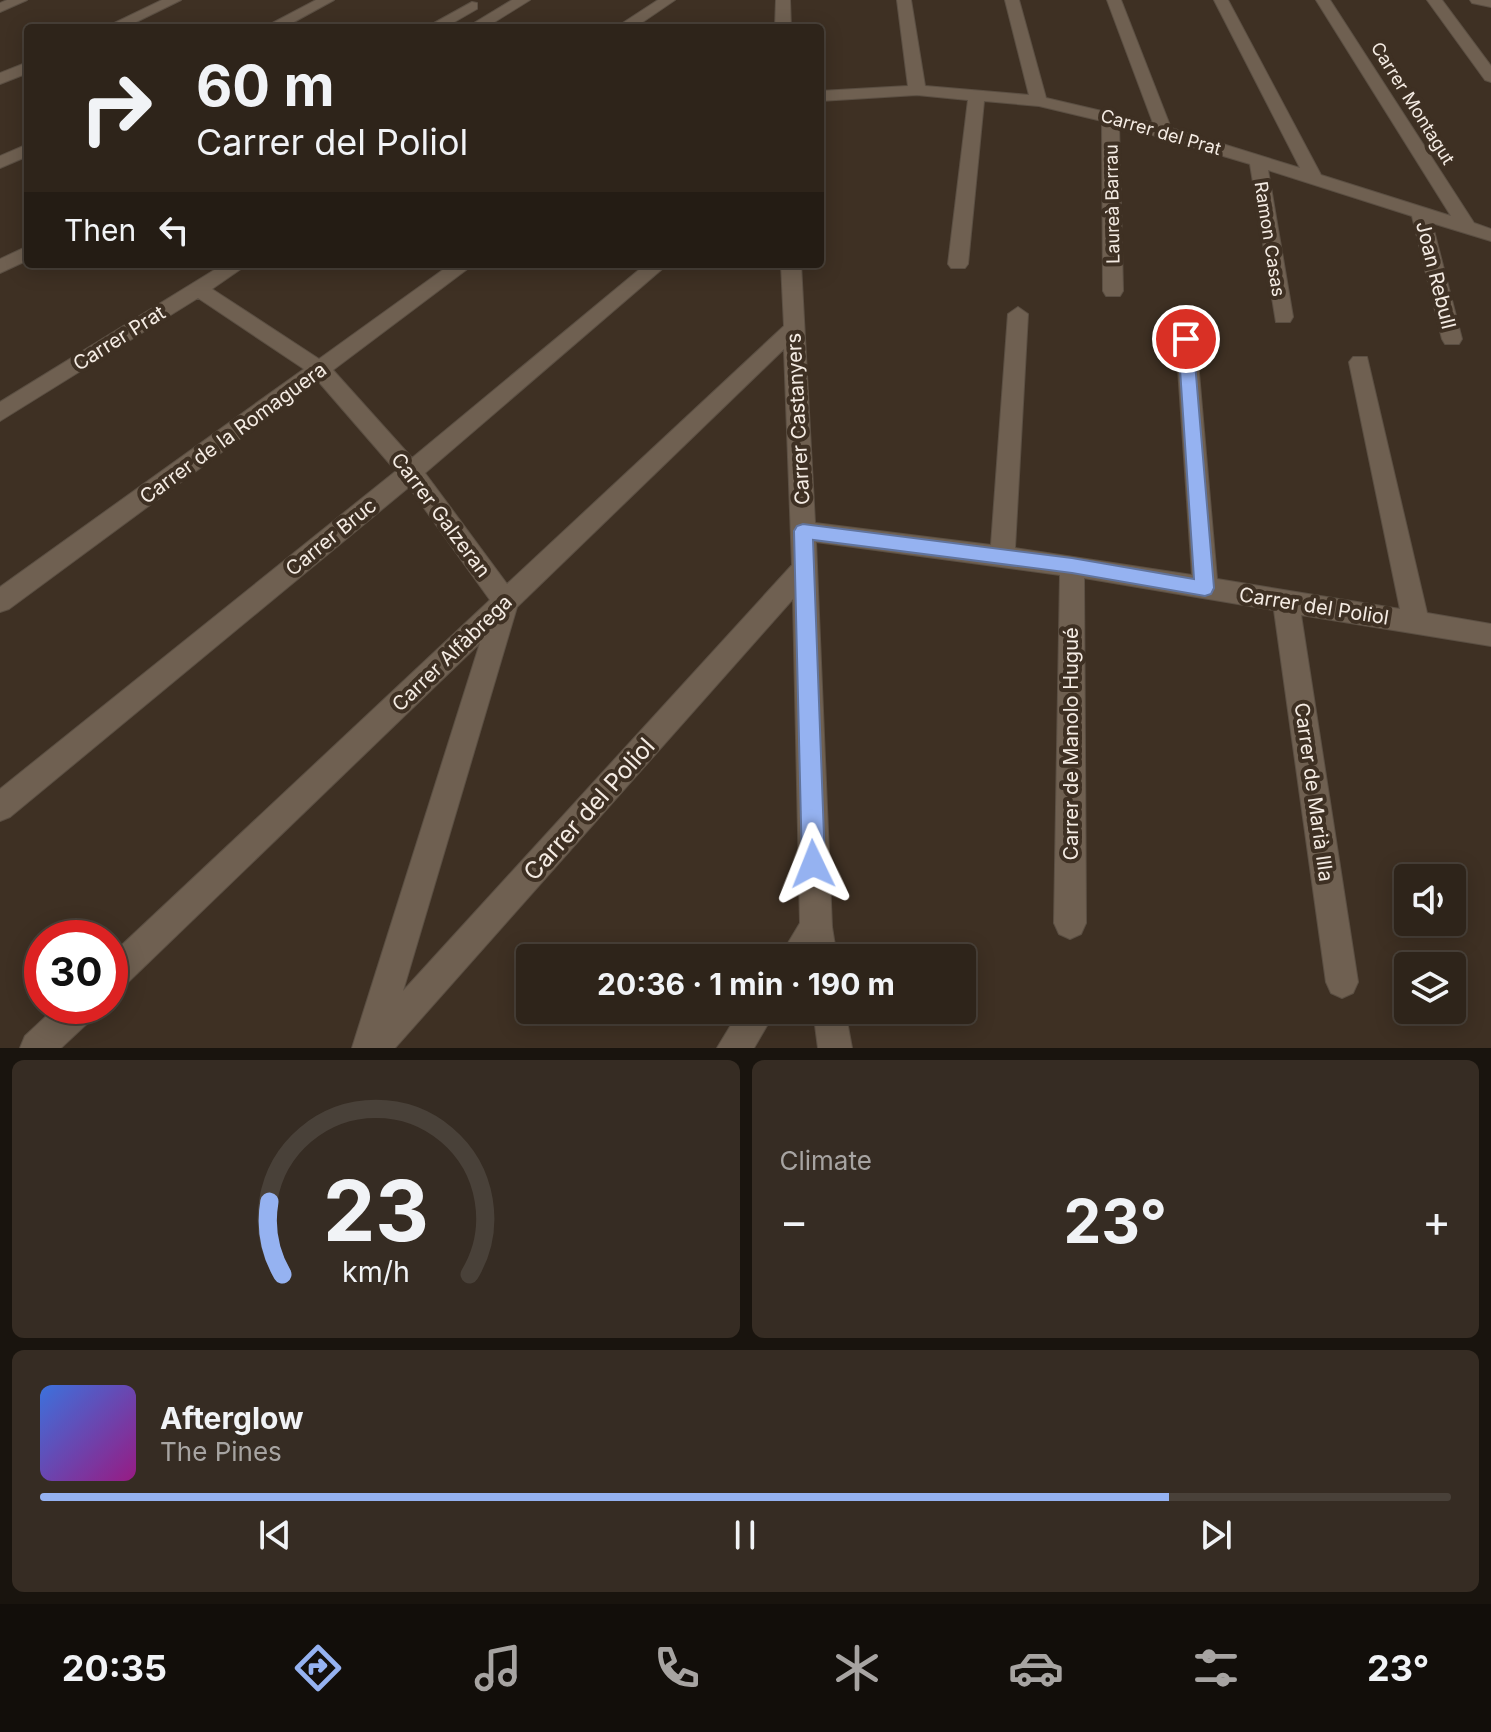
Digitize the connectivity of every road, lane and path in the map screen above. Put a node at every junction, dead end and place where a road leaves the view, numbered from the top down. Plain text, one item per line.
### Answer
1 (20, 0) edge
2 (174, 0) edge
3 (327, 0) edge
4 (523, 0) edge
5 (668, 0) edge
6 (783, 0) edge
7 (904, 0) edge
8 (1012, 0) edge
9 (1114, 0) edge
10 (1221, 0) edge
11 (1323, 0) edge
12 (1434, 0) edge
13 (1477, 0) edge
14 (472, 3) edge
15 (1491, 3) edge
16 (0, 8) edge
17 (121, 24) edge
18 (279, 24) edge
19 (439, 24) edge
20 (476, 24) edge
21 (482, 24) edge
22 (629, 24) edge
23 (783, 24) edge
24 (24, 69) edge
25 (1491, 77) edge
26 (0, 79) edge
27 (917, 90) junction
28 (977, 94) junction
29 (824, 96) edge
30 (1039, 101) junction
31 (1110, 116) junction
32 (1164, 131) junction
33 (24, 151) edge
34 (1258, 161) junction
35 (0, 163) edge
36 (1314, 178) junction
37 (1420, 211) junction
38 (1468, 228) junction
39 (1491, 235) edge
40 (24, 254) edge
41 (958, 264) dead end
42 (0, 267) edge
43 (232, 268) edge
44 (459, 268) edge
45 (653, 268) edge
46 (791, 268) edge
47 (198, 289) junction
48 (1113, 291) dead end
49 (1018, 314) dead end
50 (1283, 317) dead end
51 (793, 329) junction
52 (1186, 339) dead end
53 (1452, 339) dead end
54 (1360, 362) dead end
55 (320, 370) junction
56 (0, 413) edge
57 (411, 472) junction
58 (803, 531) junction
59 (1002, 558) junction
60 (1072, 566) junction
61 (804, 569) junction
62 (1205, 588) junction
63 (0, 601) edge
64 (506, 602) junction
65 (1286, 602) junction
66 (1416, 622) junction
67 (1491, 635) edge
68 (0, 807) edge
69 (1070, 923) dead end
70 (818, 943) edge
71 (128, 961) edge
72 (1342, 982) dead end
73 (62, 1024) edge
74 (750, 1024) edge
75 (831, 1024) edge
76 (37, 1048) edge
77 (371, 1048) edge
78 (734, 1048) edge
79 (835, 1048) edge

1 - 16 street
2 - 17 street
3 - 18 street
4 - 21 street
5 - 22 street
6 - 23 street
7 - 27 street
8 - 30 street
9 - 32 street
10 - 36 street
11 - 38 street, Carrer Montagut
12 - 25 street
13 - 15 street
14 - 19 street
14 - 20 street
24 - 26 street
27 - 28 street, Carrer del Prat
27 - 29 street, Carrer del Prat
28 - 30 street, Carrer del Prat
28 - 41 street
30 - 31 street, Carrer del Prat
31 - 32 street, Carrer del Prat
31 - 48 street, Laureà Barrau
32 - 34 street, Carrer del Prat
33 - 35 street
34 - 36 street, Carrer del Prat
34 - 50 street, Ramon Casas
36 - 37 street, Carrer del Prat
37 - 38 street, Carrer del Prat
37 - 53 street, Joan Rebull
38 - 39 street, Carrer del Prat
40 - 42 street
43 - 47 street, Carrer Prat
44 - 55 street, Carrer de la Romaguera
45 - 57 street, Carrer Bruc
46 - 51 street, Carrer Castanyers
47 - 55 street, Carrer Galzeran
47 - 56 street, Carrer Prat
49 - 59 street
51 - 58 street, Carrer Castanyers
51 - 64 street, Carrer Alfàbrega
52 - 62 street
54 - 66 street
55 - 57 street, Carrer Galzeran
55 - 63 street, Carrer de la Romaguera
57 - 64 street, Carrer Galzeran
57 - 68 street, Carrer Bruc
58 - 59 street, Carrer del Poliol
58 - 61 street, Carrer Castanyers
59 - 60 street, Carrer del Poliol
60 - 62 street, Carrer del Poliol
60 - 69 street, Carrer de Manolo Hugué
61 - 70 street, Carrer Castanyers
61 - 77 street, Carrer del Poliol
62 - 65 street, Carrer del Poliol
64 - 71 street, Carrer Alfàbrega
64 - 77 street
65 - 66 street, Carrer del Poliol
65 - 72 street, Carrer de Marià Illa
66 - 67 street, Carrer del Poliol
73 - 76 street
74 - 78 street
75 - 79 street

